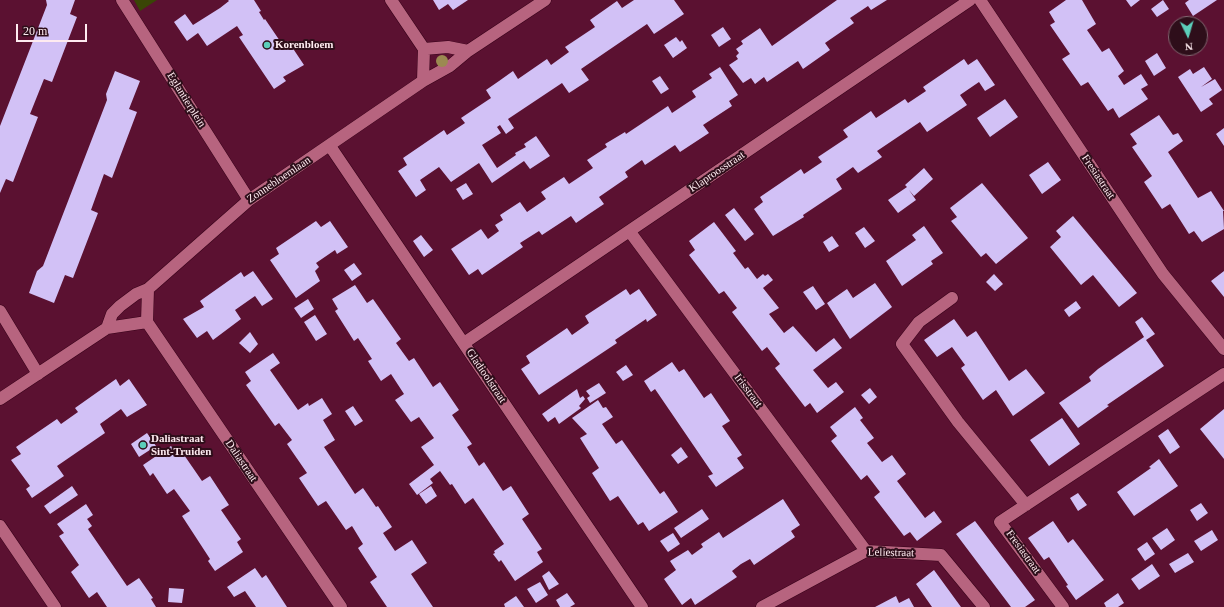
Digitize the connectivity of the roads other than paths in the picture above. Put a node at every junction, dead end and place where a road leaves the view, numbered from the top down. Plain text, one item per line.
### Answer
1 (122, 0) edge
2 (391, 0) edge
3 (545, 0) edge
4 (970, 0) edge
5 (980, 0) edge
6 (424, 49) junction
7 (468, 51) junction
8 (423, 81) junction
9 (330, 146) junction
10 (249, 200) junction
11 (630, 232) junction
12 (148, 289) junction
13 (952, 298) dead end
14 (0, 312) edge
15 (147, 322) junction
16 (107, 328) junction
17 (464, 343) junction
18 (1224, 349) edge
19 (38, 374) junction
20 (1224, 374) edge
21 (0, 399) edge
22 (1026, 505) junction
23 (0, 526) edge
24 (866, 551) junction
25 (54, 607) edge
26 (341, 607) edge
27 (642, 607) edge
28 (762, 607) edge
29 (984, 607) edge
30 (1063, 607) edge

1 - 10 street, Eglantierplein
2 - 6 street
3 - 7 street, Zonnebloemlaan
4 - 11 street, Klaproosstraat
5 - 18 street, Fresiastraat
6 - 7 street
6 - 8 street
7 - 8 street, Zonnebloemlaan
8 - 9 street, Zonnebloemlaan
9 - 10 street, Zonnebloemlaan
9 - 17 street, Gladioolstraat
10 - 12 street, Zonnebloemlaan
11 - 17 street, Klaproosstraat
11 - 24 street, Irisstraat
12 - 15 street
12 - 16 street, Zonnebloemlaan
13 - 22 street
14 - 19 street
15 - 16 street
15 - 26 street, Daliastraat
16 - 19 street
17 - 27 street, Gladioolstraat
19 - 21 street
20 - 22 street, Fresiastraat
22 - 30 street, Fresiastraat
23 - 25 street
24 - 28 street, Leliestraat
24 - 29 street, Leliestraat

